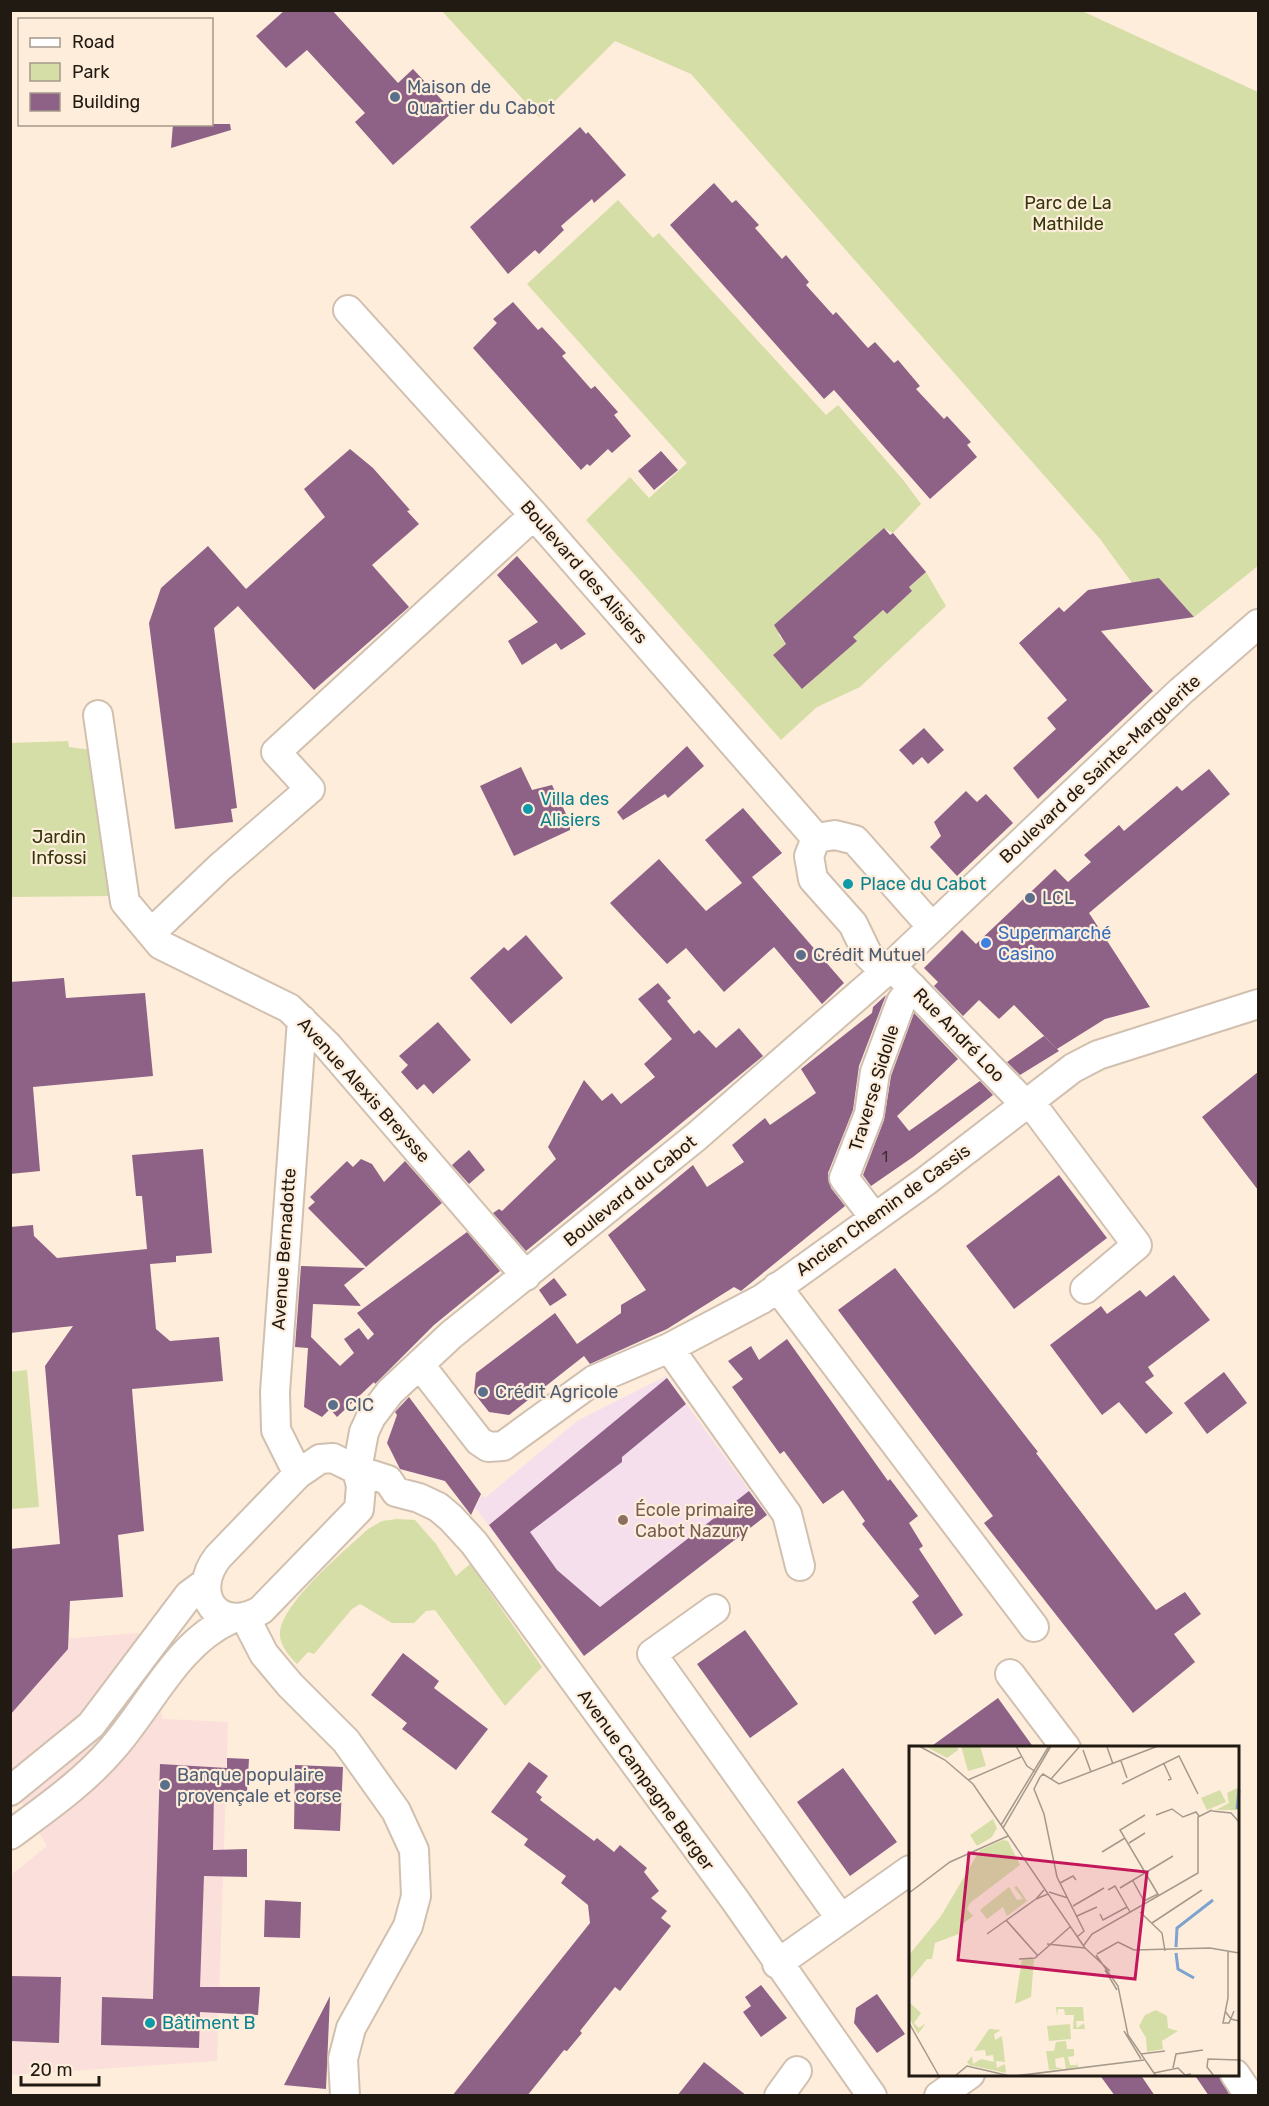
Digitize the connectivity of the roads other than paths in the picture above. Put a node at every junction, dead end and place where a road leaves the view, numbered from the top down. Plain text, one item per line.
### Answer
1 (348, 310) dead end
2 (534, 515) junction
3 (1258, 624) edge
4 (98, 715) dead end
5 (816, 838) junction
6 (932, 927) junction
7 (151, 933) junction
8 (888, 969) junction
9 (912, 987) junction
10 (1258, 1004) edge
11 (302, 1020) junction
12 (1028, 1104) junction
13 (874, 1217) junction
14 (526, 1276) junction
15 (777, 1287) junction
16 (1085, 1289) dead end
17 (669, 1348) junction
18 (420, 1365) junction
19 (345, 1464) junction
20 (298, 1474) junction
21 (396, 1492) junction
22 (359, 1509) junction
23 (800, 1566) dead end
24 (204, 1584) junction
25 (715, 1609) dead end
26 (238, 1619) junction
27 (1034, 1627) dead end
28 (1010, 1674) dead end
29 (91, 1725) junction
30 (1064, 1746) edge
31 (10, 1791) edge
32 (58, 1797) junction
33 (10, 1834) edge
34 (909, 1871) edge
35 (841, 1919) junction
36 (777, 1964) junction
37 (797, 2071) dead end
38 (967, 2076) edge
39 (1236, 2076) edge
40 (345, 2096) edge
41 (779, 2096) edge
42 (872, 2096) edge
43 (939, 2096) edge
44 (1250, 2096) edge

1 - 2 street, Boulevard des Alisiers
2 - 5 street, Boulevard des Alisiers
2 - 7 street
3 - 6 street, Boulevard de Sainte-Marguerite
4 - 7 street, Avenue Alexis Breysse
5 - 6 street
5 - 8 street
6 - 8 street, Boulevard de Sainte-Marguerite
7 - 11 street, Avenue Alexis Breysse
8 - 9 street, Rue André Loo
8 - 14 street, Boulevard du Cabot
9 - 12 street, Rue André Loo
9 - 13 street, Traverse Sidolle
10 - 12 street, Ancien Chemin de Cassis
11 - 14 street, Avenue Alexis Breysse
11 - 20 street, Avenue Bernadotte
12 - 13 street, Ancien Chemin de Cassis
12 - 16 street, Rue André Loo
13 - 15 street, Ancien Chemin de Cassis
14 - 18 street, Boulevard du Cabot
15 - 17 street, Ancien Chemin de Cassis
15 - 27 street
17 - 18 street, Ancien Chemin de Cassis
17 - 23 street
18 - 19 street, Boulevard du Cabot
19 - 20 street
19 - 21 street, Avenue Campagne Berger
19 - 22 street, Boulevard du Cabot
20 - 24 street
21 - 22 street
21 - 36 street, Avenue Campagne Berger
22 - 26 street
24 - 26 street
24 - 29 street
25 - 35 street
26 - 32 street
26 - 40 street
28 - 30 street
29 - 31 street
29 - 32 street
32 - 33 street
34 - 35 street
35 - 36 street
36 - 42 street, Avenue Campagne Berger
37 - 41 street
38 - 43 street
39 - 44 street

